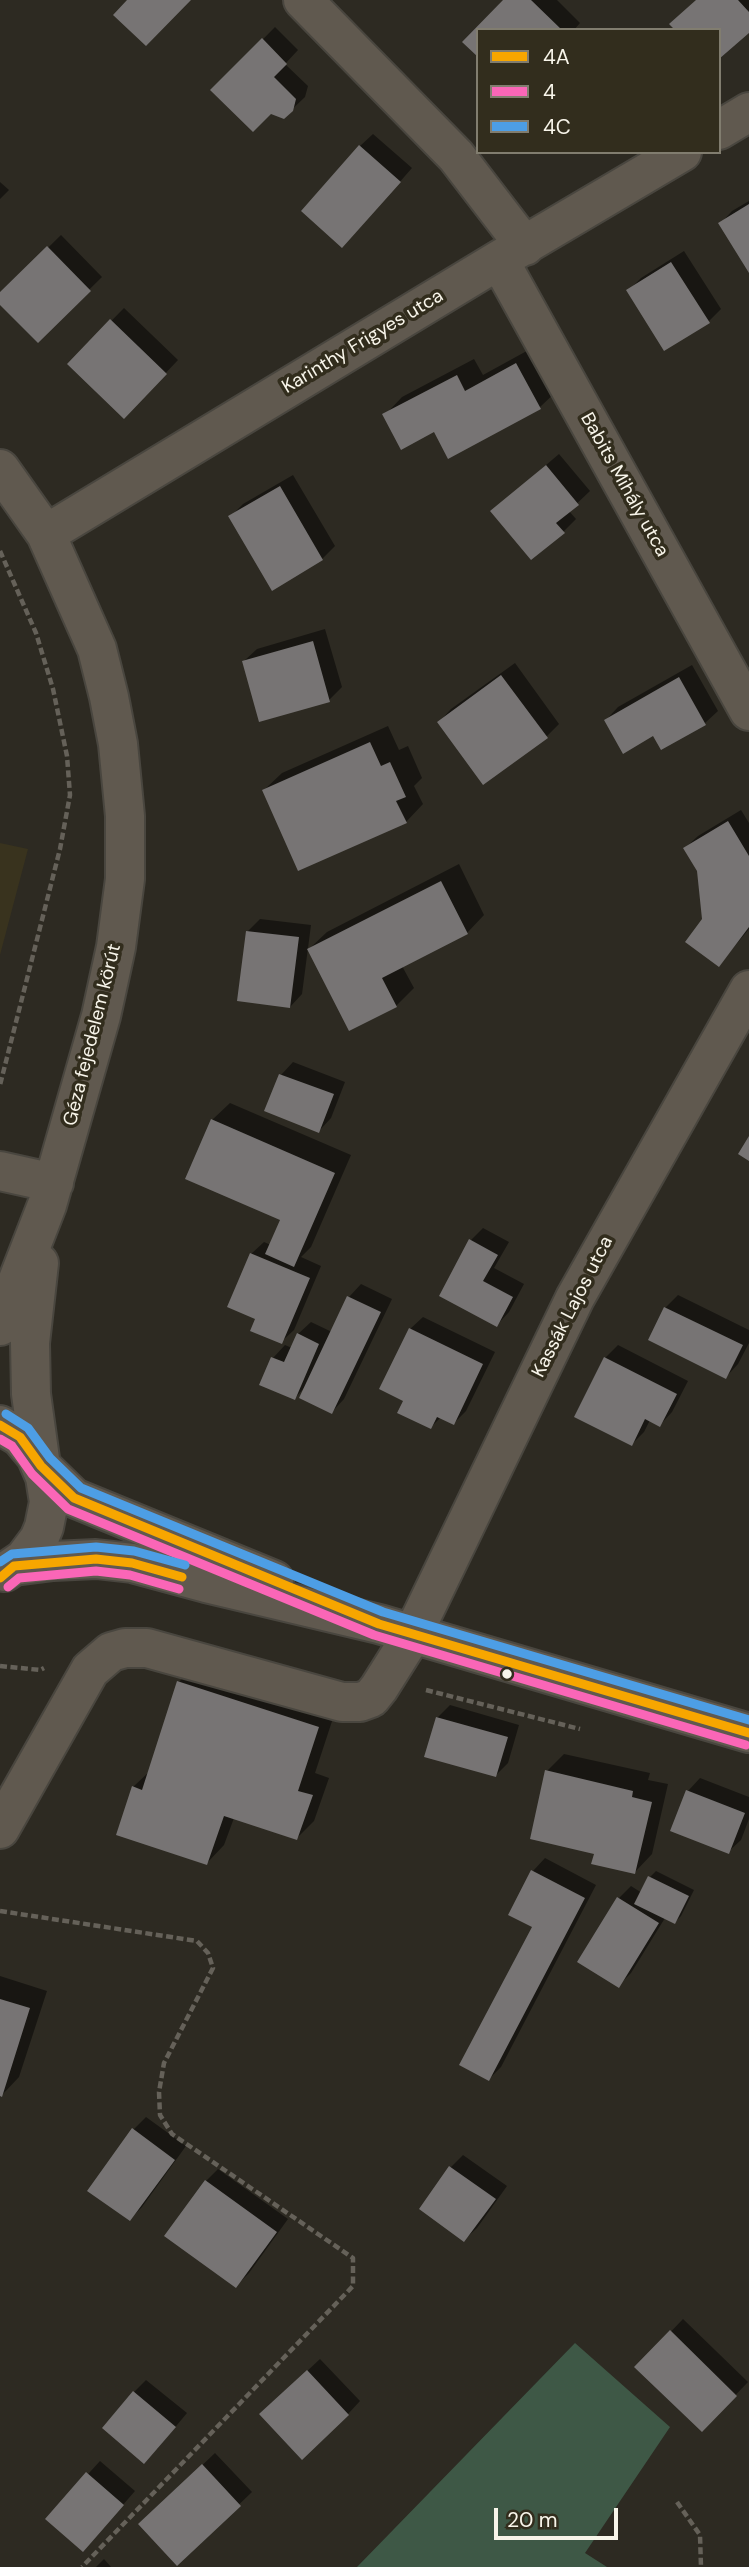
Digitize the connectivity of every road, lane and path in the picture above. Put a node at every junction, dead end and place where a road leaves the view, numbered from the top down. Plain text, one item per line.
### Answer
1 (303, 0) edge
2 (749, 112) edge
3 (721, 129) edge
4 (679, 154) edge
5 (512, 253) junction
6 (0, 469) edge
7 (46, 534) junction
8 (0, 551) edge
9 (749, 711) edge
10 (749, 990) edge
11 (0, 1085) edge
12 (0, 1171) edge
13 (50, 1194) junction
14 (0, 1326) edge
15 (0, 1425) edge
16 (41, 1466) junction
17 (5, 1573) edge
18 (396, 1629) junction
19 (0, 1666) edge
20 (40, 1670) dead end
21 (749, 1733) edge
22 (0, 1829) edge
23 (0, 1911) edge
24 (677, 2502) dead end
25 (82, 2567) edge
26 (701, 2567) edge

1 - 5 street, Babits Mihály utca
2 - 3 street
4 - 5 street, Karinthy Frigyes utca
5 - 7 street, Karinthy Frigyes utca
5 - 9 street, Babits Mihály utca
6 - 7 street, Géza fejedelem körút
7 - 13 street, Géza fejedelem körút
8 - 11 path
10 - 18 street, Kassák Lajos utca
12 - 13 street
13 - 14 street, Géza fejedelem körút
13 - 16 street, Géza fejedelem körút
15 - 16 street
16 - 17 street, Géza fejedelem körút
16 - 18 street
17 - 18 street
18 - 21 street
18 - 22 street, Kassák Lajos utca
19 - 20 path
23 - 25 path
24 - 26 path

